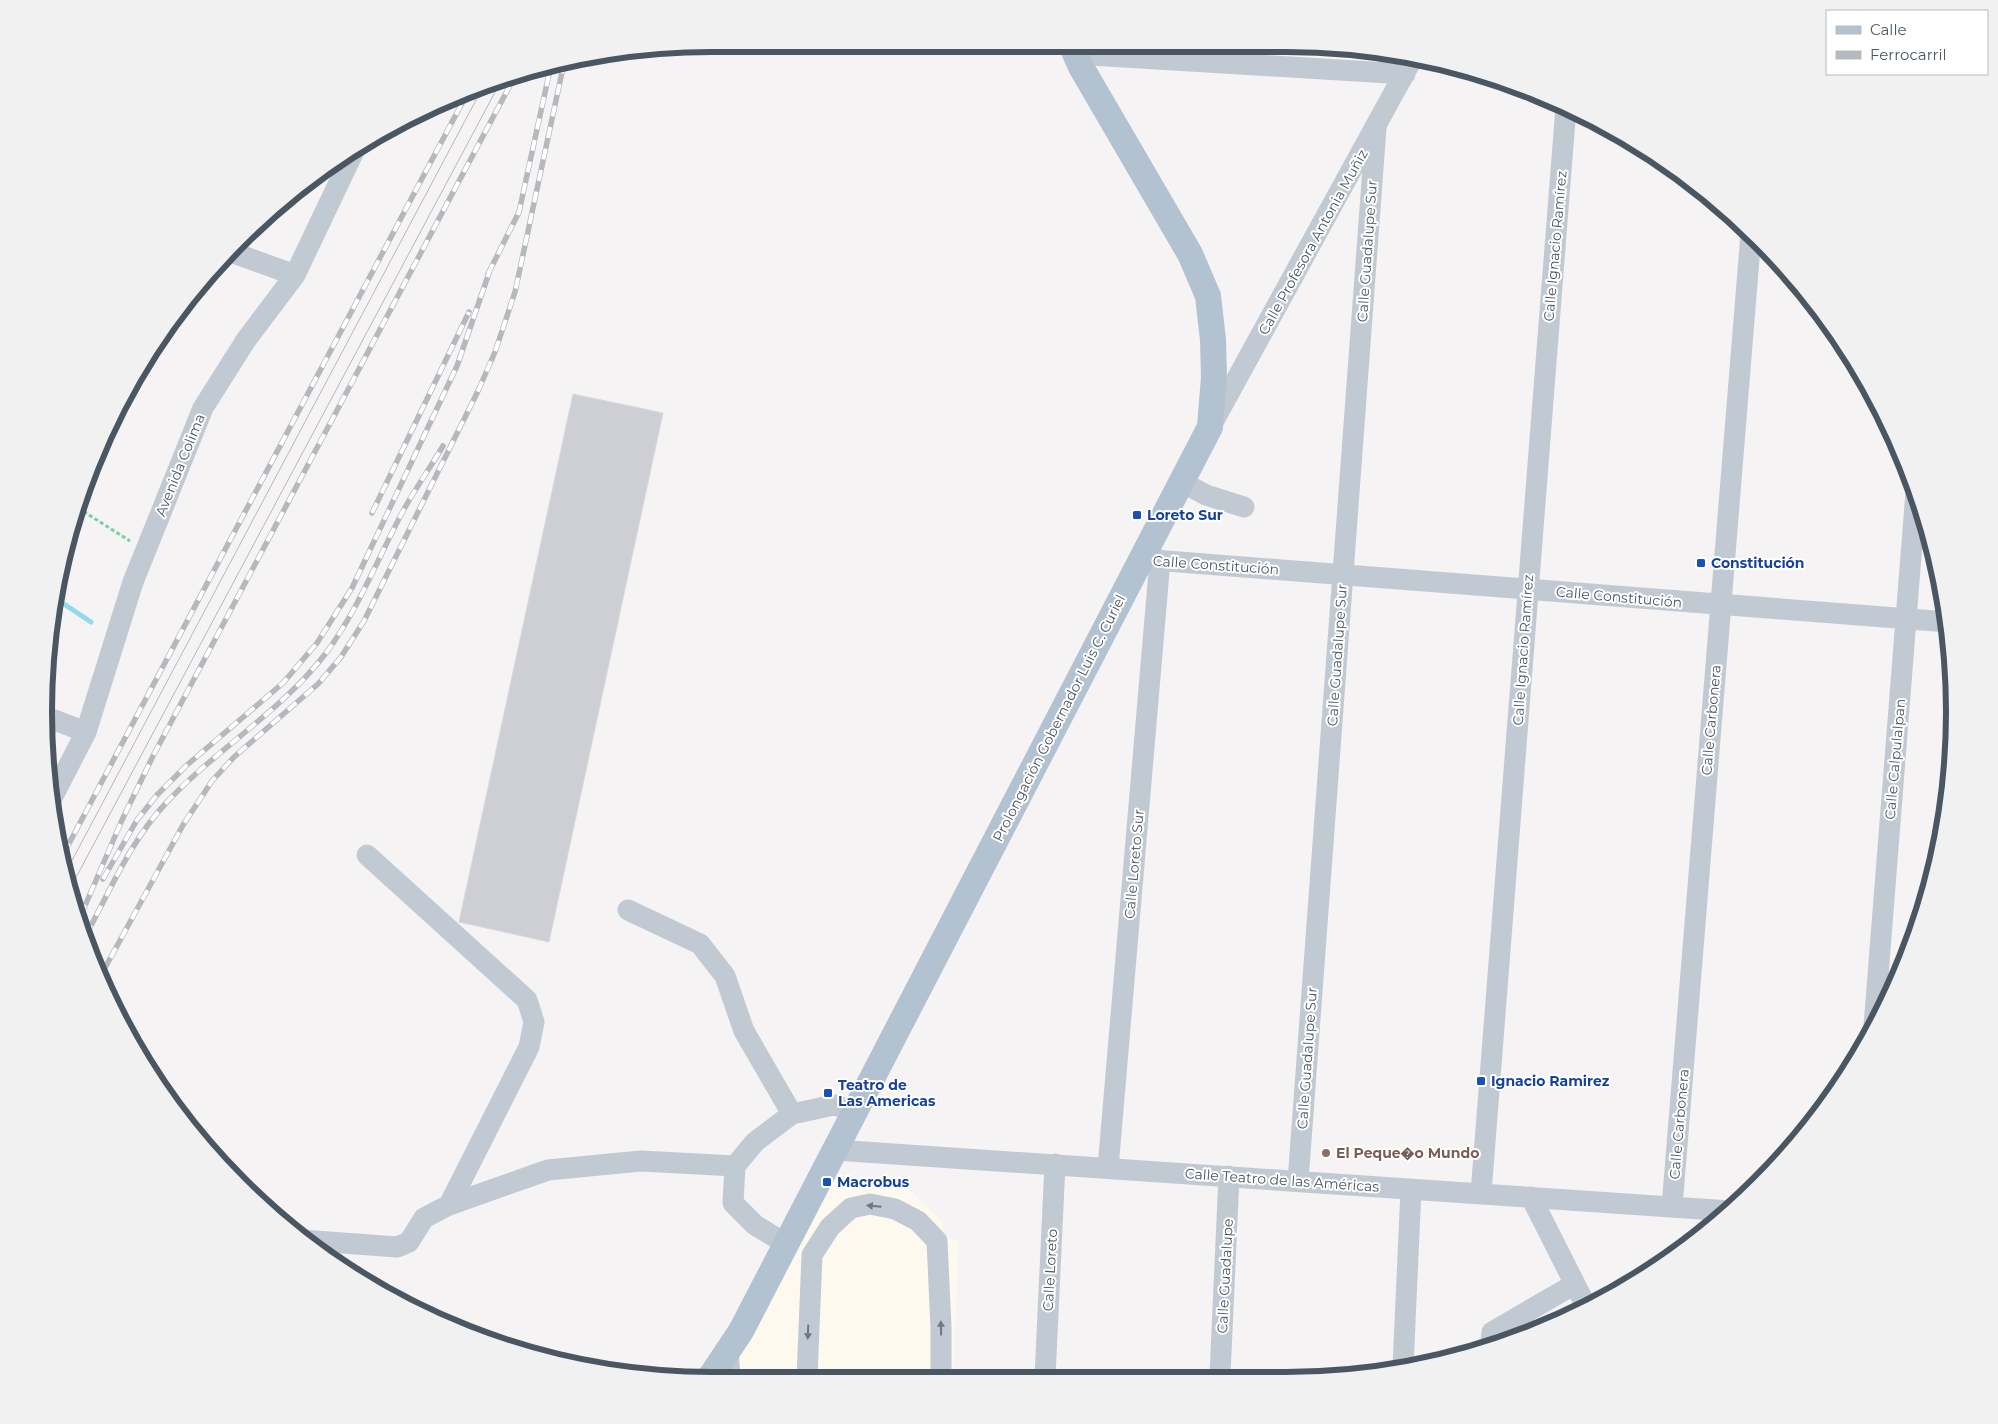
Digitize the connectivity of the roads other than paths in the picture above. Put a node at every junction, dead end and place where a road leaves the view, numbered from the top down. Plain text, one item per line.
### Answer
1 (1075, 52) edge
2 (1136, 52) edge
3 (1409, 65) edge
4 (1565, 115) edge
5 (1376, 128) junction
6 (342, 167) edge
7 (1750, 244) edge
8 (238, 254) edge
9 (295, 275) junction
10 (1210, 427) junction
11 (1182, 482) junction
12 (1244, 507) dead end
13 (1914, 512) edge
14 (1150, 560) junction
15 (1343, 575) junction
16 (1527, 589) junction
17 (1720, 605) junction
18 (1906, 619) junction
19 (1939, 621) edge
20 (52, 719) edge
21 (86, 732) junction
22 (57, 788) edge
23 (367, 855) dead end
24 (628, 910) dead end
25 (1876, 1007) edge
26 (855, 1111) junction
27 (792, 1114) junction
28 (835, 1150) junction
29 (1055, 1164) junction
30 (735, 1166) junction
31 (1108, 1168) junction
32 (1229, 1176) junction
33 (1298, 1181) junction
34 (1412, 1189) junction
35 (1480, 1193) junction
36 (1531, 1197) junction
37 (449, 1204) junction
38 (1672, 1207) junction
39 (1718, 1210) edge
40 (320, 1241) edge
41 (786, 1244) junction
42 (1575, 1284) junction
43 (1583, 1300) edge
44 (1491, 1339) edge
45 (728, 1350) junction
46 (1402, 1361) edge
47 (714, 1372) edge
48 (730, 1372) edge
49 (807, 1372) edge
50 (941, 1372) edge
51 (1045, 1372) edge
52 (1220, 1372) edge

1 - 10 main road, Prolongación Gobernador Luis C. Curiel
2 - 3 street
3 - 5 street, Calle Profesora Antonia Muñiz
4 - 16 street, Calle Ignacio Ramírez
5 - 10 street, Calle Profesora Antonia Muñiz
5 - 15 street, Calle Guadalupe Sur
6 - 9 street, Avenida Colima
7 - 17 street, Calle Carbonera
8 - 9 street
9 - 21 street, Avenida Colima
10 - 11 main road, Prolongación Gobernador Luis C. Curiel
11 - 12 street
11 - 14 main road, Prolongación Gobernador Luis C. Curiel
13 - 18 street, Calle Calpulalpan
14 - 15 street, Calle Constitución
14 - 26 main road, Prolongación Gobernador Luis C. Curiel
14 - 31 street, Calle Loreto Sur
15 - 16 street, Calle Constitución
15 - 33 street, Calle Guadalupe Sur
16 - 17 street, Calle Constitución
16 - 35 street, Calle Ignacio Ramírez
17 - 18 street, Calle Constitución
17 - 38 street, Calle Carbonera
18 - 19 street, Calle Constitución
18 - 25 street, Calle Calpulalpan
20 - 21 street
21 - 22 street, Avenida Colima
23 - 37 street
24 - 27 street
26 - 27 street
26 - 28 main road, Prolongación Gobernador Luis C. Curiel
27 - 30 street
28 - 29 street, Calle Teatro de las Américas
28 - 41 main road, Prolongación Gobernador Luis C. Curiel
29 - 31 street, Calle Teatro de las Américas
29 - 51 street, Calle Loreto
30 - 37 street
30 - 41 street
31 - 32 street, Calle Teatro de las Américas
32 - 33 street, Calle Teatro de las Américas
32 - 52 street, Calle Guadalupe
33 - 34 street, Calle Teatro de las Américas
34 - 35 street, Calle Teatro de las Américas
34 - 46 street
35 - 36 street, Calle Teatro de las Américas
36 - 38 street, Calle Teatro de las Américas
36 - 42 street
37 - 40 street
38 - 39 street, Calle Teatro de las Américas
41 - 45 main road, Prolongación Gobernador Luis C. Curiel
42 - 43 street
42 - 44 street
45 - 47 main road, Prolongación Gobernador Luis C. Curiel
45 - 48 street
50 -> 49 street

